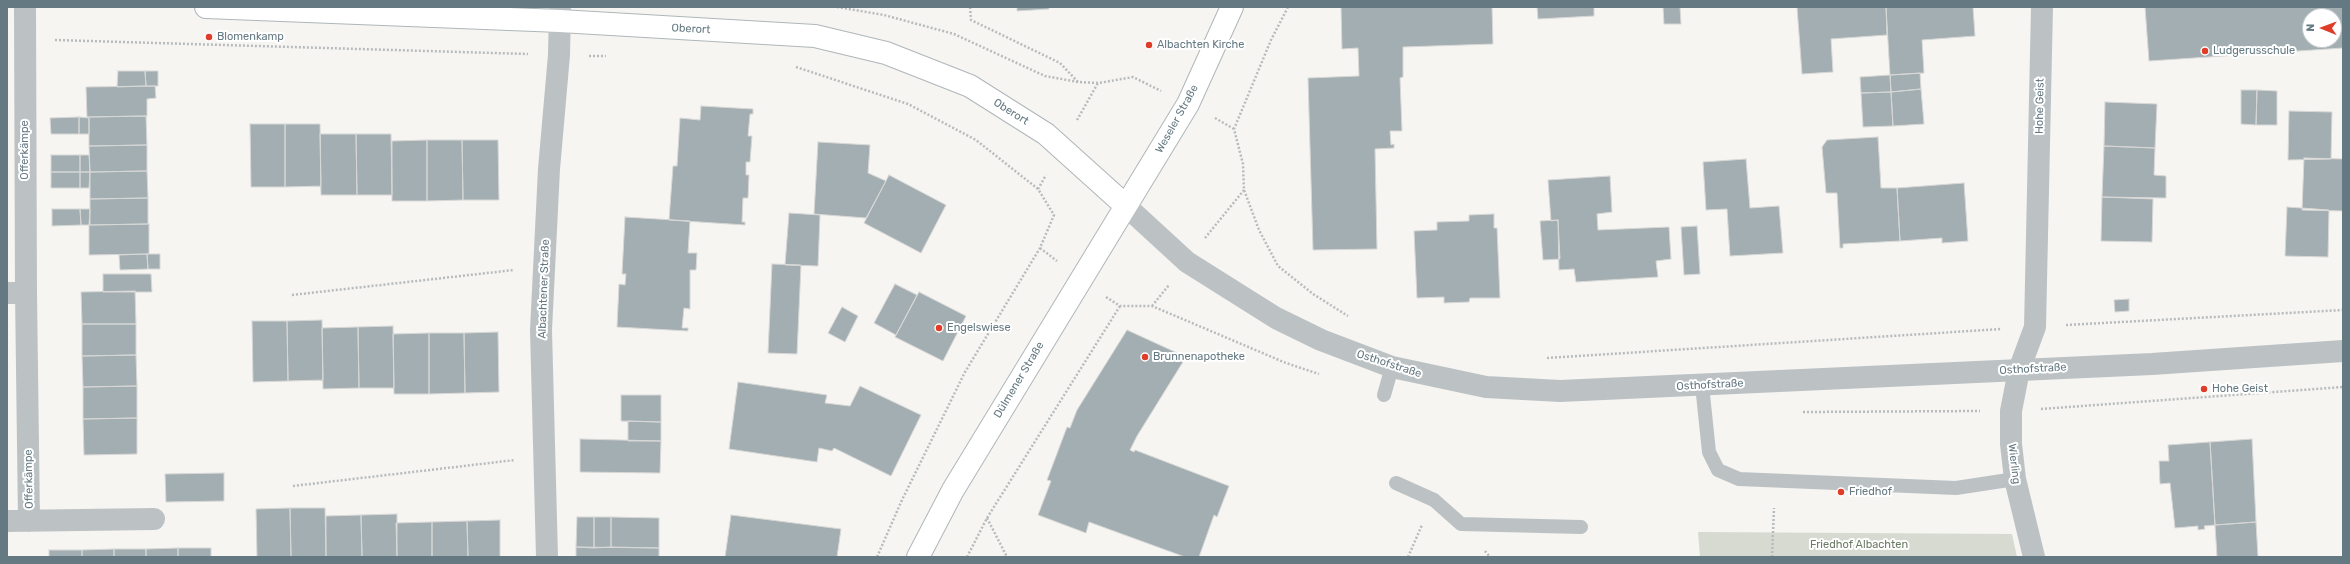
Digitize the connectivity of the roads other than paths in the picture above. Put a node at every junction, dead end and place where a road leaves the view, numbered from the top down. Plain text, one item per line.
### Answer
1 (25, 7) edge
2 (206, 7) edge
3 (1232, 7) edge
4 (2042, 7) edge
5 (560, 14) edge
6 (1126, 206) junction
7 (17, 293) edge
8 (2343, 351) edge
9 (1392, 367) junction
10 (2019, 370) junction
11 (1702, 385) junction
12 (1384, 395) dead end
13 (2015, 478) junction
14 (1396, 483) dead end
15 (154, 519) dead end
16 (7, 521) edge
17 (30, 521) junction
18 (1581, 527) dead end
19 (547, 557) edge
20 (918, 557) edge
21 (2034, 557) edge

1 - 7 street, Offerkämpe
2 - 5 main road, Oberort
3 - 6 main road, Weseler Straße
4 - 10 street, Hohe Geist
5 - 6 main road, Oberort
5 - 19 street, Albachtener Straße
6 - 9 street, Osthofstraße
6 - 20 main road, Dülmener Straße
7 - 17 street, Offerkämpe
8 - 10 street, Osthofstraße
9 - 11 street, Osthofstraße
9 - 12 lane
10 - 11 street, Osthofstraße
10 - 13 street, Wierling
11 - 13 lane
13 - 21 street, Wierling
14 - 18 lane
15 - 17 street, Offerkämpe
16 - 17 street, Offerkämpe

